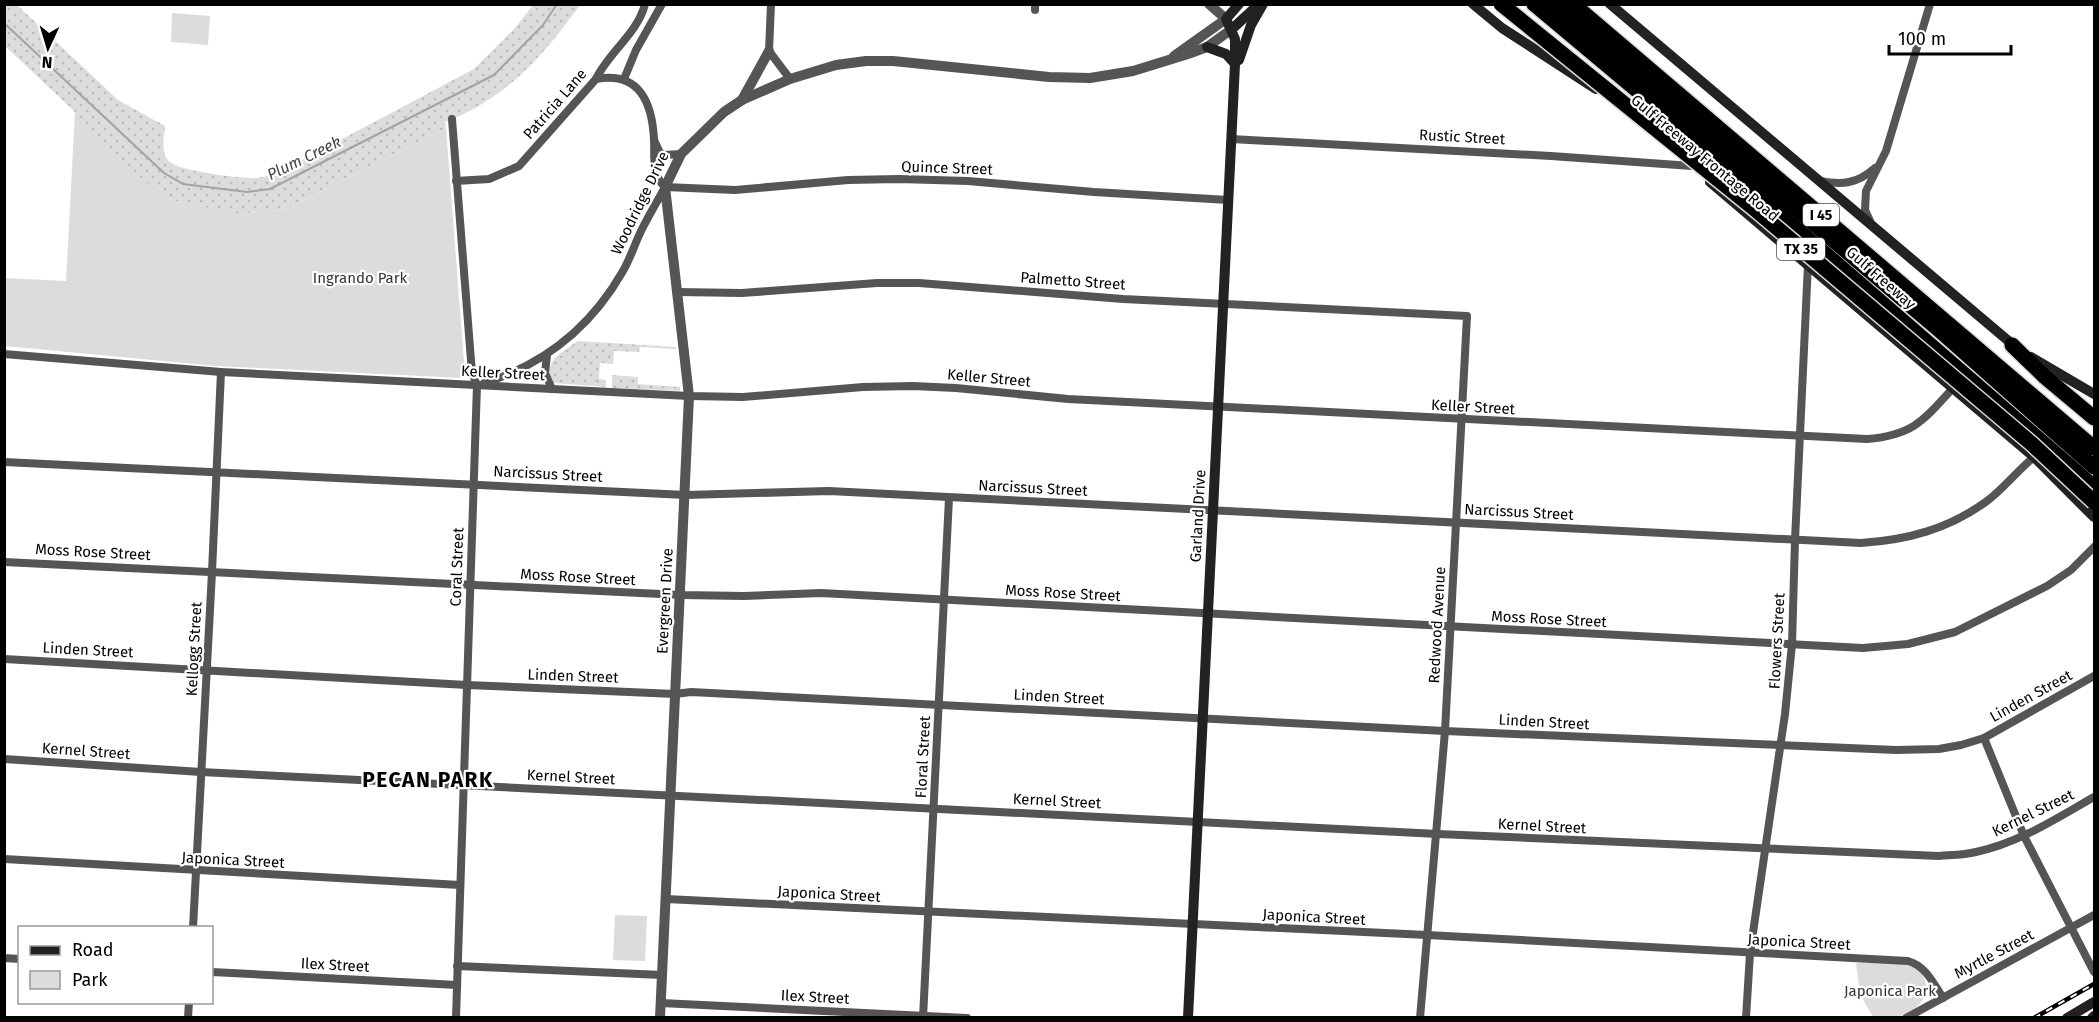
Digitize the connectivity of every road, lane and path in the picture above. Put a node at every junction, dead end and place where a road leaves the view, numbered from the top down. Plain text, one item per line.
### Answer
1 (645, 4) edge
2 (662, 4) edge
3 (771, 4) edge
4 (1209, 4) edge
5 (1225, 4) edge
6 (1239, 4) edge
7 (1261, 4) edge
8 (1473, 4) edge
9 (1494, 4) edge
10 (1502, 4) edge
11 (1534, 4) edge
12 (1554, 4) edge
13 (1573, 4) edge
14 (1610, 4) edge
15 (1930, 4) edge
16 (1226, 19) junction
17 (1232, 29) junction
18 (1207, 47) junction
19 (769, 51) junction
20 (1171, 58) junction
21 (1235, 68) junction
22 (597, 79) junction
23 (624, 79) junction
24 (789, 79) junction
25 (1639, 92) junction
26 (742, 100) junction
27 (452, 120) dead end
28 (654, 139) junction
29 (1231, 139) junction
30 (681, 154) junction
31 (1881, 164) junction
32 (1692, 166) junction
33 (456, 181) junction
34 (1819, 181) junction
35 (665, 187) junction
36 (1228, 200) junction
37 (1874, 228) junction
38 (1808, 264) junction
39 (677, 292) junction
40 (1224, 304) junction
41 (1467, 316) joint
42 (2012, 345) junction
43 (4, 354) edge
44 (546, 355) junction
45 (221, 372) junction
46 (477, 385) junction
47 (1953, 388) junction
48 (552, 389) junction
49 (2094, 394) edge
50 (689, 396) junction
51 (1218, 407) junction
52 (2094, 418) edge
53 (1461, 419) junction
54 (2068, 425) junction
55 (1799, 437) junction
56 (2094, 437) edge
57 (2094, 448) edge
58 (2034, 457) junction
59 (4, 462) edge
60 (2094, 467) edge
61 (216, 472) junction
62 (474, 484) junction
63 (2094, 487) edge
64 (686, 495) junction
65 (949, 498) junction
66 (2094, 502) edge
67 (1213, 510) junction
68 (2094, 517) edge
69 (1455, 523) junction
70 (1795, 540) junction
71 (2094, 547) edge
72 (4, 562) edge
73 (213, 572) junction
74 (470, 585) junction
75 (681, 595) junction
76 (944, 599) junction
77 (1208, 615) junction
78 (1451, 627) junction
79 (1792, 644) junction
80 (4, 659) edge
81 (206, 670) junction
82 (2094, 676) edge
83 (467, 685) junction
84 (675, 694) junction
85 (939, 704) junction
86 (1203, 717) junction
87 (1445, 731) junction
88 (1984, 738) junction
89 (1779, 746) junction
90 (4, 759) edge
91 (201, 772) junction
92 (464, 785) junction
93 (670, 795) junction
94 (2094, 797) edge
95 (934, 808) junction
96 (1197, 822) junction
97 (1438, 834) junction
98 (2024, 836) junction
99 (1765, 849) junction
100 (4, 860) edge
101 (195, 871) junction
102 (460, 885) junction
103 (666, 899) junction
104 (929, 912) junction
105 (2094, 915) edge
106 (1194, 925) junction
107 (193, 926) edge
108 (2071, 928) junction
109 (1427, 935) junction
110 (1750, 953) junction
111 (457, 966) junction
112 (213, 972) edge
113 (2094, 972) edge
114 (662, 975) junction
115 (457, 985) junction
116 (1942, 998) junction
117 (2094, 1002) edge
118 (661, 1003) junction
119 (923, 1016) edge
120 (456, 1017) edge
121 (660, 1017) edge
122 (967, 1017) edge
123 (1188, 1017) edge
124 (1420, 1017) edge
125 (1746, 1017) edge
126 (1906, 1017) edge
127 (2067, 1017) edge

1 - 22 street, Patricia Lane
2 - 23 street
3 - 19 street
4 - 16 street
5 - 16 street
6 - 16 main road, Woodridge Drive
7 - 17 main road, Woodridge Drive
7 - 21 main road
8 - 32 main road, Gulf Freeway Frontage Road
9 - 25 highway
10 - 66 highway, TX 35, bridge
11 - 25 highway, Gulf Freeway / I 45
12 - 60 highway, Gulf Freeway / I 45
13 - 54 highway, Gulf Freeway / I 45
14 - 34 main road
15 - 31 street
16 - 17 main road, Garland Drive
16 - 20 street, Woodridge Drive
17 - 18 street, Woodridge Drive
17 - 21 main road, Garland Drive
18 - 20 street, Woodridge Drive
18 - 21 main road
19 - 24 street
19 - 26 street
20 - 24 street, Woodridge Drive
21 - 29 main road, Garland Drive
22 - 23 street
22 - 33 street, Patricia Lane
23 - 28 street
24 - 26 street, Woodridge Drive
25 - 63 highway, Gulf Freeway / I 45
26 - 30 street, Woodridge Drive
27 - 33 street, Coral Street
28 - 30 street
28 - 35 street
29 - 32 street, Rustic Street
29 - 36 main road, Garland Drive
30 - 35 street, Woodridge Drive
31 - 34 street
31 - 37 street
32 - 38 main road, Gulf Freeway Frontage Road
33 - 46 street, Coral Street
34 - 37 main road
35 - 36 street, Quince Street
35 - 39 street, Evergreen Drive
35 - 44 street, Woodridge Drive
36 - 40 main road, Garland Drive
37 - 42 main road
38 - 47 main road, Gulf Freeway Frontage Road
38 - 55 street, Flowers Street
39 - 40 street, Palmetto Street
39 - 50 street, Evergreen Drive
40 - 41 street, Palmetto Street
40 - 51 main road, Garland Drive
41 - 53 street, Redwood Avenue
42 - 49 main road
42 - 52 highway
43 - 45 street, Keller Street
44 - 46 street, Woodridge Drive
44 - 48 street
45 - 46 street, Keller Street
45 - 61 street, Kellogg Street
46 - 48 street, Keller Street
46 - 62 street, Coral Street
47 - 55 street, Keller Street
47 - 58 main road, Gulf Freeway Frontage Road
48 - 50 street, Keller Street
50 - 51 street, Keller Street
50 - 64 street, Evergreen Drive
51 - 53 street, Keller Street
51 - 67 main road, Garland Drive
53 - 55 street, Keller Street
53 - 69 street, Redwood Avenue
54 - 56 highway
54 - 57 highway, Gulf Freeway / I 45
55 - 70 street, Flowers Street
58 - 68 main road, Gulf Freeway Frontage Road
58 - 70 street, Narcissus Street
59 - 61 street, Narcissus Street
61 - 62 street, Narcissus Street
61 - 73 street, Kellogg Street
62 - 64 street, Narcissus Street
62 - 74 street, Coral Street
64 - 65 street, Narcissus Street
64 - 75 street, Evergreen Drive
65 - 67 street, Narcissus Street
65 - 76 street, Floral Street
67 - 69 street, Narcissus Street
67 - 77 main road, Garland Drive
69 - 70 street, Narcissus Street
69 - 78 street, Redwood Avenue
70 - 79 street, Flowers Street
71 - 79 street, Moss Rose Street
72 - 73 street, Moss Rose Street
73 - 74 street, Moss Rose Street
73 - 81 street, Kellogg Street
74 - 75 street, Moss Rose Street
74 - 83 street, Coral Street
75 - 76 street, Moss Rose Street
75 - 84 street, Evergreen Drive
76 - 77 street, Moss Rose Street
76 - 85 street, Floral Street
77 - 78 street, Moss Rose Street
77 - 86 main road, Garland Drive
78 - 79 street, Moss Rose Street
78 - 87 street, Redwood Avenue
79 - 89 street, Flowers Street
80 - 81 street, Linden Street
81 - 83 street, Linden Street
81 - 91 street, Kellogg Street
82 - 88 street, Linden Street
83 - 84 street, Linden Street
83 - 92 street, Coral Street
84 - 85 street, Linden Street
84 - 93 street, Evergreen Drive
85 - 86 street, Linden Street
85 - 95 street, Floral Street
86 - 87 street, Linden Street
86 - 96 main road, Garland Drive
87 - 89 street, Linden Street
87 - 97 street, Redwood Avenue
88 - 89 street, Linden Street
88 - 98 street
89 - 99 street, Flowers Street
90 - 91 street, Kernel Street
91 - 92 street, Kernel Street
91 - 101 street, Kellogg Street
92 - 93 street, Kernel Street
92 - 102 street, Coral Street
93 - 95 street, Kernel Street
93 - 103 street, Evergreen Drive
94 - 98 street, Kernel Street
95 - 96 street, Kernel Street
95 - 104 street, Floral Street
96 - 97 street, Kernel Street
96 - 106 main road, Garland Drive
97 - 99 street, Kernel Street
97 - 109 street, Redwood Avenue
98 - 99 street, Kernel Street
98 - 108 street
99 - 110 street, Flowers Street
100 - 101 street, Japonica Street
101 - 102 street, Japonica Street
101 - 107 street, Kellogg Street
102 - 111 street, Coral Street
103 - 104 street, Japonica Street
103 - 114 street, Evergreen Drive
104 - 106 street, Japonica Street
104 - 119 street, Floral Street
105 - 108 street, Myrtle Street
106 - 109 street, Japonica Street
106 - 123 main road, Garland Drive
108 - 113 street
108 - 116 street, Myrtle Street
109 - 110 street, Japonica Street
109 - 124 street, Redwood Avenue
110 - 116 street, Japonica Street
110 - 125 street, Flowers Street
111 - 114 street
111 - 115 street, Coral Street
112 - 115 street, Ilex Street
114 - 118 street, Evergreen Drive
115 - 120 street, Coral Street
116 - 126 street, Myrtle Street
117 - 127 main road
118 - 119 street, Ilex Street
118 - 121 street, Evergreen Drive
119 - 122 street, Ilex Street

